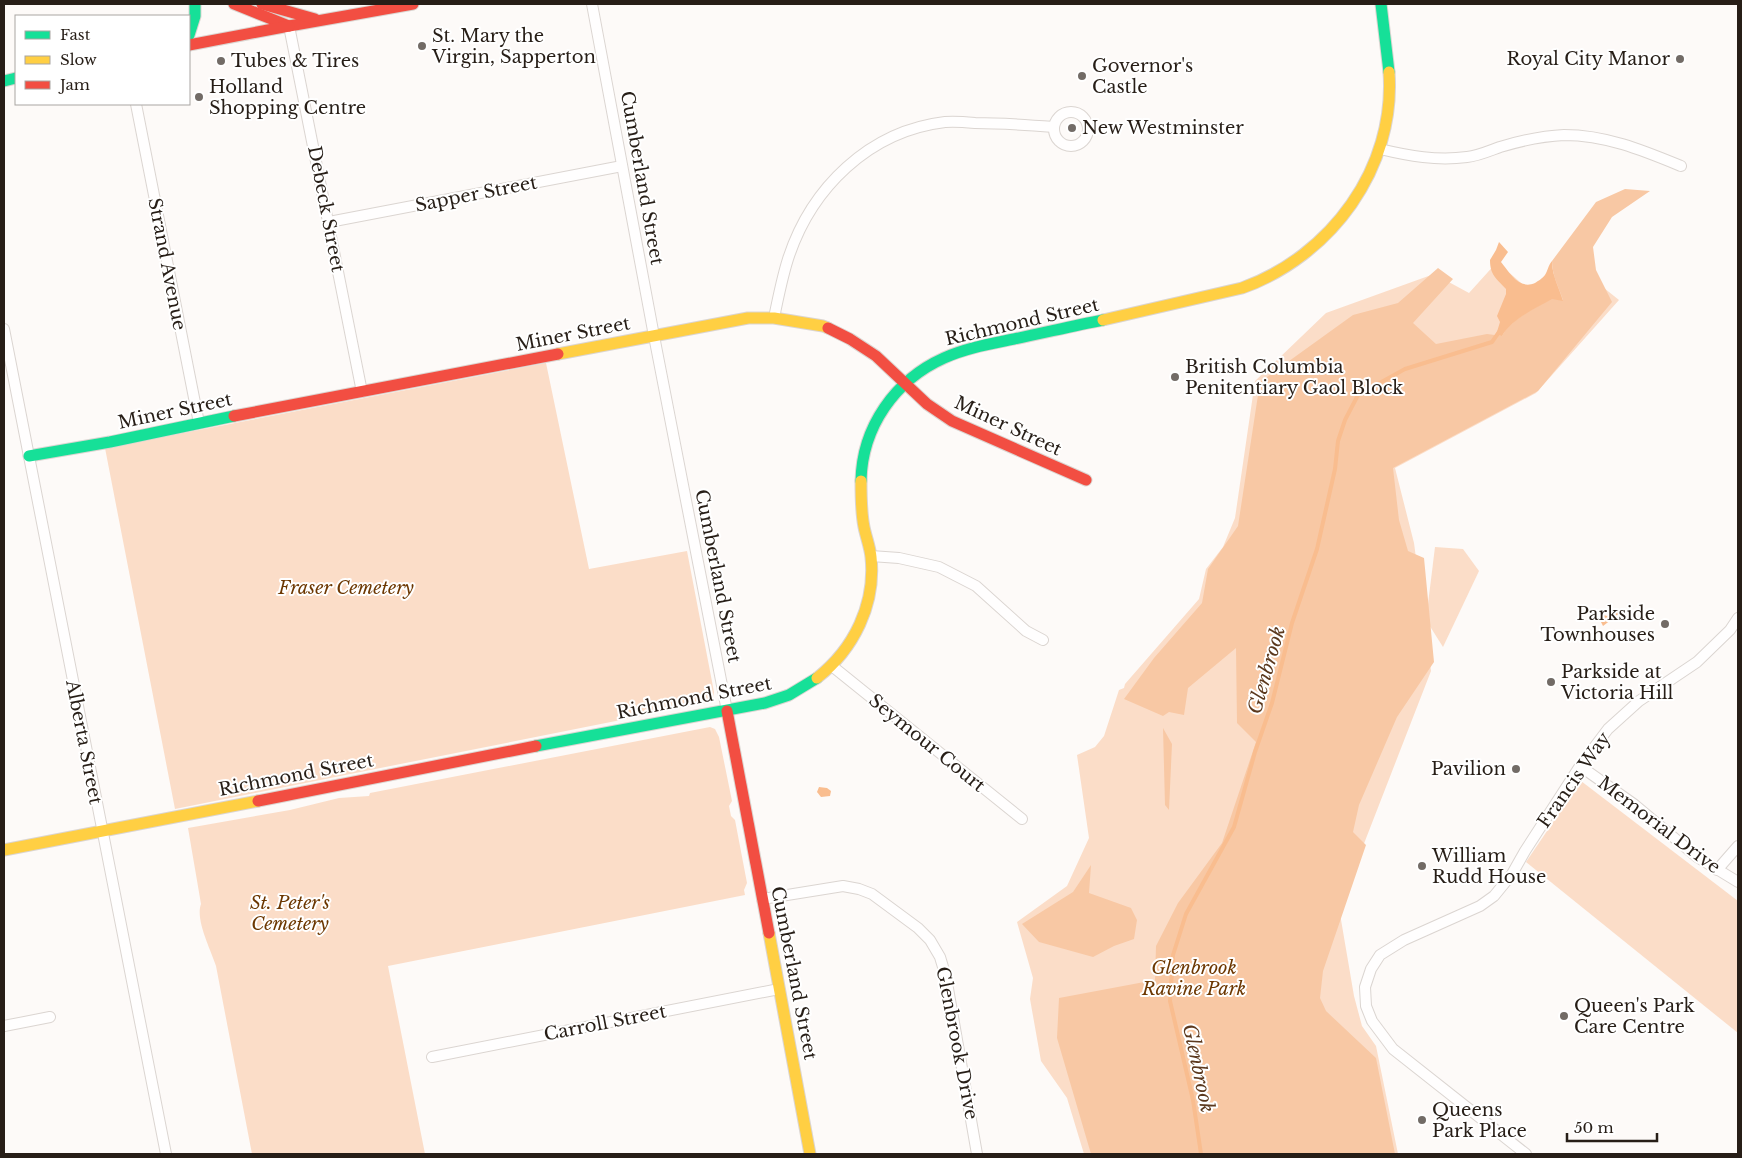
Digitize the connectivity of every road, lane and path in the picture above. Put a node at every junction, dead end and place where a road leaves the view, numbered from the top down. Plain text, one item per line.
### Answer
1 (195, 4) edge
2 (234, 4) edge
3 (262, 4) edge
4 (413, 4) edge
5 (592, 4) edge
6 (1381, 4) edge
7 (322, 20) junction
8 (289, 26) junction
9 (190, 32) edge
10 (190, 45) edge
11 (136, 105) edge
12 (1054, 127) dead end
13 (1380, 149) junction
14 (622, 166) junction
15 (1681, 166) dead end
16 (329, 222) junction
17 (774, 318) junction
18 (4, 328) edge
19 (654, 336) junction
20 (906, 384) junction
21 (362, 392) junction
22 (199, 424) junction
23 (29, 456) junction
24 (1086, 480) dead end
25 (871, 556) junction
26 (1738, 618) edge
27 (1043, 640) dead end
28 (832, 666) junction
29 (727, 711) junction
30 (1580, 766) junction
31 (1022, 819) dead end
32 (101, 830) junction
33 (1738, 846) edge
34 (4, 850) edge
35 (1717, 870) junction
36 (1738, 882) edge
37 (762, 899) junction
38 (779, 989) junction
39 (50, 1017) dead end
40 (4, 1026) edge
41 (432, 1057) dead end
42 (166, 1154) edge
43 (810, 1154) edge
44 (978, 1154) edge
45 (1526, 1154) edge

1 - 9 street
2 - 8 street
3 - 7 street
4 - 7 street
5 - 14 street, Cumberland Street
6 - 13 street, Richmond Street
7 - 8 street
8 - 10 street
8 - 16 street, Debeck Street
11 - 22 street, Strand Avenue
12 - 17 street
13 - 15 street
13 - 20 street, Richmond Street
14 - 16 street, Sapper Street
14 - 19 street, Cumberland Street
16 - 21 street, Debeck Street
17 - 19 street, Miner Street
17 - 20 street, Miner Street
18 - 23 street, Alberta Street
19 - 21 street, Miner Street
19 - 29 street, Cumberland Street
20 - 24 street, Miner Street
20 - 25 street, Richmond Street
21 - 22 street, Miner Street
22 - 23 street, Miner Street
23 - 32 street, Alberta Street
25 - 27 street
25 - 28 street, Richmond Street
26 - 30 street, Francis Way
28 - 29 street, Richmond Street
28 - 31 street, Seymour Court
29 - 32 street, Richmond Street
29 - 37 street, Cumberland Street
30 - 35 street, Memorial Drive
30 - 45 street, Francis Way
32 - 34 street, Richmond Street
32 - 42 street, Alberta Street
33 - 35 street
35 - 36 street, Memorial Drive
37 - 38 street, Cumberland Street
37 - 44 street, Glenbrook Drive
38 - 41 street, Carroll Street
38 - 43 street, Cumberland Street
39 - 40 street

